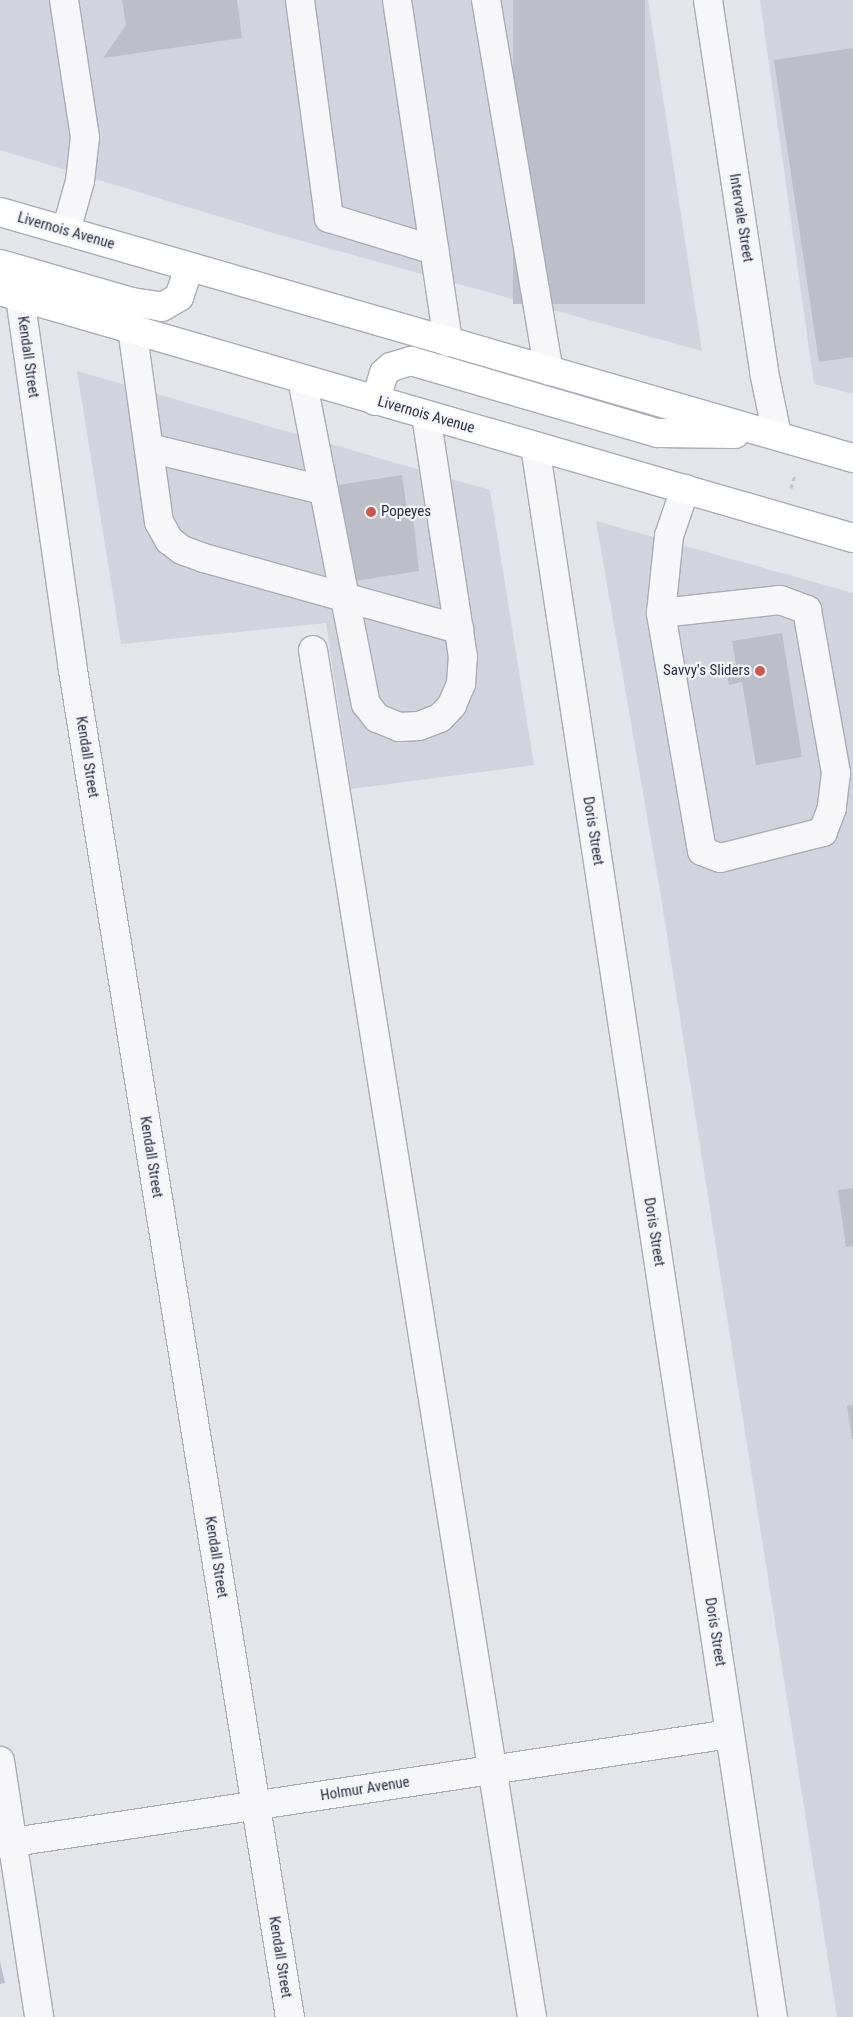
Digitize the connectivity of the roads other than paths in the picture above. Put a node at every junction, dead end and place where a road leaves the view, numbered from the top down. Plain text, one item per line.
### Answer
1 (64, 0) edge
2 (300, 0) edge
3 (397, 0) edge
4 (486, 0) edge
5 (708, 0) edge
6 (0, 212) edge
7 (66, 231) junction
8 (434, 250) junction
9 (0, 264) edge
10 (189, 268) junction
11 (10, 294) edge
12 (132, 328) junction
13 (448, 342) junction
14 (549, 371) junction
15 (302, 379) junction
16 (376, 401) junction
17 (426, 415) junction
18 (777, 435) junction
19 (535, 446) junction
20 (149, 448) junction
21 (853, 458) edge
22 (685, 489) junction
23 (323, 490) junction
24 (853, 538) edge
25 (345, 600) junction
26 (661, 613) junction
27 (459, 629) junction
28 (313, 650) dead end
29 (730, 1734) junction
30 (0, 1761) edge
31 (492, 1770) junction
32 (256, 1806) junction
33 (6, 1843) edge
34 (39, 2017) edge
35 (290, 2017) edge
36 (532, 2017) edge
37 (773, 2017) edge

1 - 7 street
2 - 8 street
3 - 8 street
4 - 14 street
5 - 18 street, Intervale Street
6 - 7 main road, Livernois Avenue
7 - 10 main road, Livernois Avenue
8 - 13 street
9 - 10 main road
10 - 13 main road, Livernois Avenue
11 - 12 main road, Livernois Avenue
11 - 32 street, Kendall Street
12 - 15 main road, Livernois Avenue
12 - 20 street
13 - 14 main road, Livernois Avenue
14 - 18 main road, Livernois Avenue
15 - 16 main road, Livernois Avenue
15 - 23 street
16 - 17 main road, Livernois Avenue
16 - 18 main road
17 - 19 main road, Livernois Avenue
17 - 27 street
18 - 21 main road, Livernois Avenue
19 - 22 main road, Livernois Avenue
19 - 29 street, Doris Street
20 - 23 street
20 - 25 street
22 - 24 main road, Livernois Avenue
22 - 26 street
23 - 25 street
25 - 27 street
25 - 27 street
26 - 26 street
28 - 31 street
29 - 31 street, Holmur Avenue
29 - 37 street, Doris Street
30 - 33 street
31 - 32 street, Holmur Avenue
31 - 36 street
32 - 33 street, Holmur Avenue
32 - 35 street, Kendall Street
33 - 34 street

